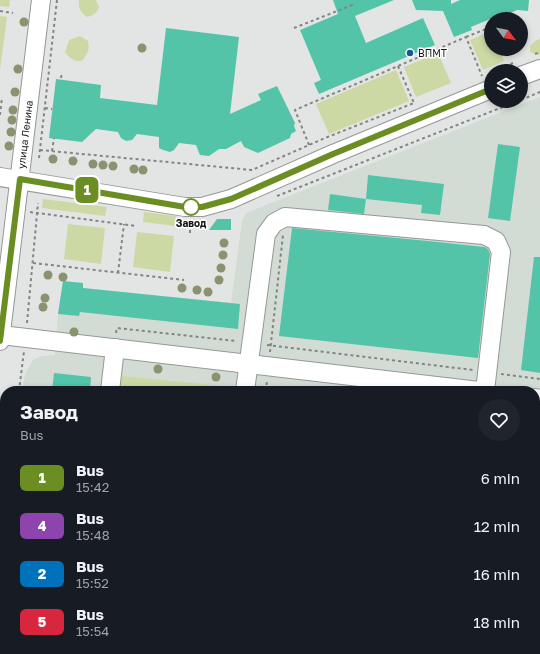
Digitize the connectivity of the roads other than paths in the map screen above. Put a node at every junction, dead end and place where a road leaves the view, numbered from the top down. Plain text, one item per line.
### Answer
1 (41, 0) edge
2 (484, 80) edge
3 (0, 177) edge
4 (20, 179) junction
5 (0, 338) edge
6 (114, 348) junction
7 (248, 364) junction
8 (110, 386) edge
9 (246, 386) edge
10 (437, 386) edge
11 (485, 386) edge

1 - 4 street, улица Ленина
2 - 4 street
3 - 4 street
4 - 5 street, улица Ленина
5 - 6 street
6 - 7 street
6 - 8 street
7 - 9 street
7 - 10 street
7 - 11 street

